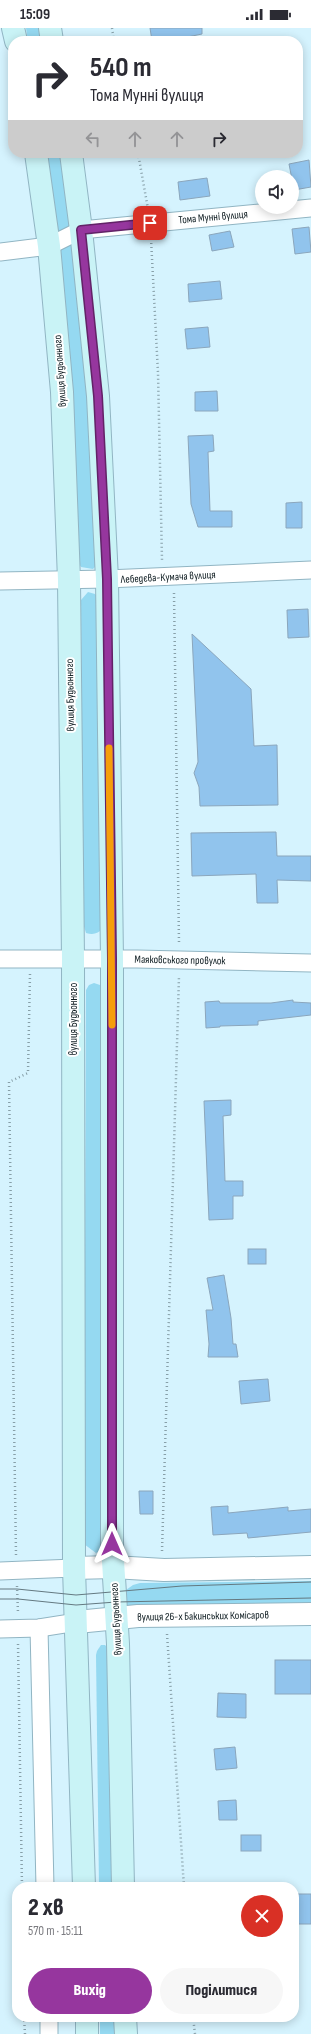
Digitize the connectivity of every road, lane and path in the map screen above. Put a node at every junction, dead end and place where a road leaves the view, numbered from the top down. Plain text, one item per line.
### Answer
1 (37, 158) edge
2 (72, 158) edge
3 (139, 158) edge
4 (311, 208) edge
5 (150, 223) junction
6 (81, 230) junction
7 (49, 246) junction
8 (0, 252) edge
9 (311, 570) edge
10 (168, 576) junction
11 (107, 579) junction
12 (69, 580) junction
13 (0, 581) edge
14 (0, 959) edge
15 (30, 959) junction
16 (73, 959) junction
17 (112, 959) junction
18 (179, 960) junction
19 (311, 963) edge
20 (113, 1567) junction
21 (311, 1567) edge
22 (74, 1568) junction
23 (164, 1570) junction
24 (8, 1571) edge
25 (311, 1614) edge
26 (116, 1619) junction
27 (77, 1622) junction
28 (18, 1628) junction
29 (40, 1628) junction
30 (0, 1629) edge
31 (166, 1640) dead end
32 (22, 1882) edge
33 (45, 1882) edge
34 (84, 1882) edge
35 (123, 1882) edge
36 (184, 1882) edge
37 (24, 2022) edge
38 (49, 2022) edge
39 (87, 2022) edge
40 (125, 2022) edge
41 (194, 2022) edge
42 (24, 2034) edge
43 (49, 2034) edge
44 (87, 2034) edge
45 (126, 2034) edge
46 (195, 2034) edge

1 - 7 main road, вулиця Будьонного
2 - 6 main road, вулиця Будьонного
3 - 5 path
4 - 5 street, Тома Мунні вулиця
5 - 6 street, Тома Мунні вулиця
5 - 10 path
6 - 7 street, Тома Мунні вулиця
6 - 11 main road, вулиця Будьонного
7 - 8 street, Тома Мунні вулиця
7 - 12 main road, вулиця Будьонного
9 - 10 street, Лебедєва-Кумача вулиця
10 - 11 street, Лебедєва-Кумача вулиця
10 - 18 path
11 - 12 street, Лебедєва-Кумача вулиця
11 - 17 main road, вулиця Будьонного
12 - 13 street, Лебедєва-Кумача вулиця
12 - 16 main road, вулиця Будьонного
14 - 15 street, Маяковського провулок
15 - 16 street, Маяковського провулок
15 - 24 path
16 - 17 street, Маяковського провулок
16 - 22 main road, вулиця Будьонного
17 - 18 street, Маяковського провулок
17 - 20 main road, вулиця Будьонного
18 - 19 street, Маяковського провулок
18 - 23 path
20 - 22 street
20 - 23 street
20 - 26 main road, вулиця Будьонного
21 - 23 street
22 - 24 street
22 - 27 main road, вулиця Будьонного
24 - 28 path
25 - 26 street, вулиця 26-х Бакинських Комісаров
26 - 27 street, вулиця 26-х Бакинських Комісаров
26 - 35 main road, вулиця Будьонного
27 - 29 street, вулиця 26-х Бакинських Комісаров
27 - 34 main road, вулиця Будьонного
28 - 29 street, вулиця 26-х Бакинських Комісаров
28 - 30 street, вулиця 26-х Бакинських Комісаров
28 - 32 path
29 - 33 street
31 - 36 path
37 - 42 path
38 - 43 street
39 - 44 main road
40 - 45 main road
41 - 46 path

